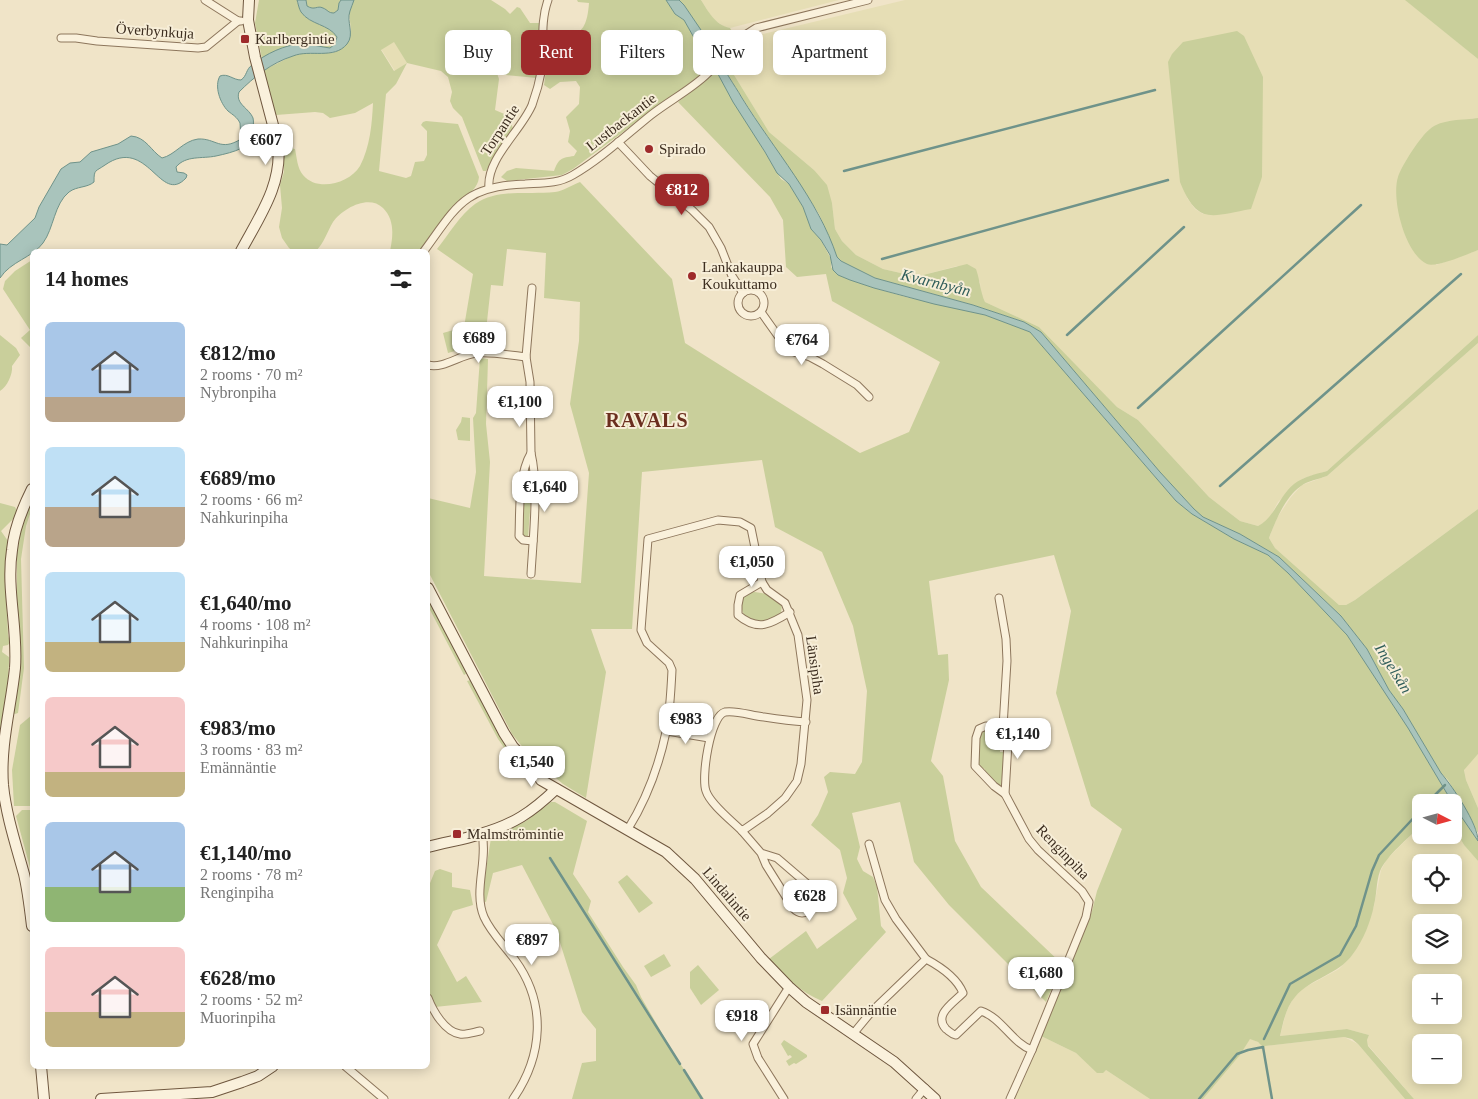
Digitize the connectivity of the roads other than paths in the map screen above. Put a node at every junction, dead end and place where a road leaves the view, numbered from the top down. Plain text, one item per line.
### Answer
1 (205, 0) edge
2 (249, 0) edge
3 (548, 0) edge
4 (868, 0) edge
5 (243, 20) junction
6 (61, 38) dead end
7 (618, 142) junction
8 (489, 188) junction
9 (242, 249) edge
10 (426, 249) edge
11 (532, 288) dead end
12 (743, 293) junction
13 (761, 312) junction
14 (526, 357) junction
15 (430, 365) edge
16 (869, 397) dead end
17 (531, 453) junction
18 (30, 494) edge
19 (533, 541) junction
20 (530, 574) dead end
21 (762, 582) junction
22 (430, 592) edge
23 (999, 598) dead end
24 (790, 612) junction
25 (806, 722) junction
26 (1003, 727) junction
27 (667, 731) junction
28 (710, 738) junction
29 (553, 786) junction
30 (1005, 794) junction
31 (628, 829) junction
32 (742, 831) junction
33 (482, 834) junction
34 (869, 844) dead end
35 (430, 847) edge
36 (761, 853) junction
37 (30, 911) edge
38 (926, 959) junction
39 (789, 987) junction
40 (430, 1001) edge
41 (480, 1031) dead end
42 (853, 1034) junction
43 (1032, 1050) junction
44 (41, 1069) edge
45 (268, 1069) edge
46 (349, 1069) edge
47 (925, 1088) junction
48 (44, 1099) edge
49 (101, 1099) edge
50 (384, 1099) edge
51 (513, 1099) edge
52 (784, 1099) edge
53 (916, 1099) edge
54 (935, 1099) edge
55 (1010, 1099) edge

1 - 5 street
2 - 5 street
3 - 8 street, Torpantie
4 - 7 street, Lustbackantie
5 - 6 street, Överbynkuja
5 - 9 street
7 - 8 street, Lustbackantie
7 - 12 street
8 - 10 street, Lustbackantie
11 - 14 street
12 - 13 street
12 - 13 street
13 - 16 street
14 - 15 street
14 - 17 street
17 - 19 street
17 - 19 street
18 - 37 street
19 - 20 street
21 - 24 street, Länsipiha
21 - 24 street
21 - 27 street
22 - 29 street, Lindalintie
23 - 26 street
24 - 25 street, Länsipiha
25 - 28 street
25 - 32 street
26 - 30 street
26 - 30 street, Renginpiha
27 - 28 street
27 - 31 street
28 - 32 street
29 - 31 street, Lindalintie
29 - 33 street
30 - 43 street, Renginpiha
31 - 39 street, Lindalintie
32 - 36 street
33 - 35 street
33 - 51 street
34 - 38 street
36 - 36 street
38 - 42 street
38 - 43 street
39 - 42 street, Lindalintie
39 - 52 street
40 - 41 street
42 - 47 street, Lindalintie
43 - 55 street
44 - 48 street
45 - 49 street
46 - 50 street
47 - 53 street
47 - 54 street, Lindalintie

